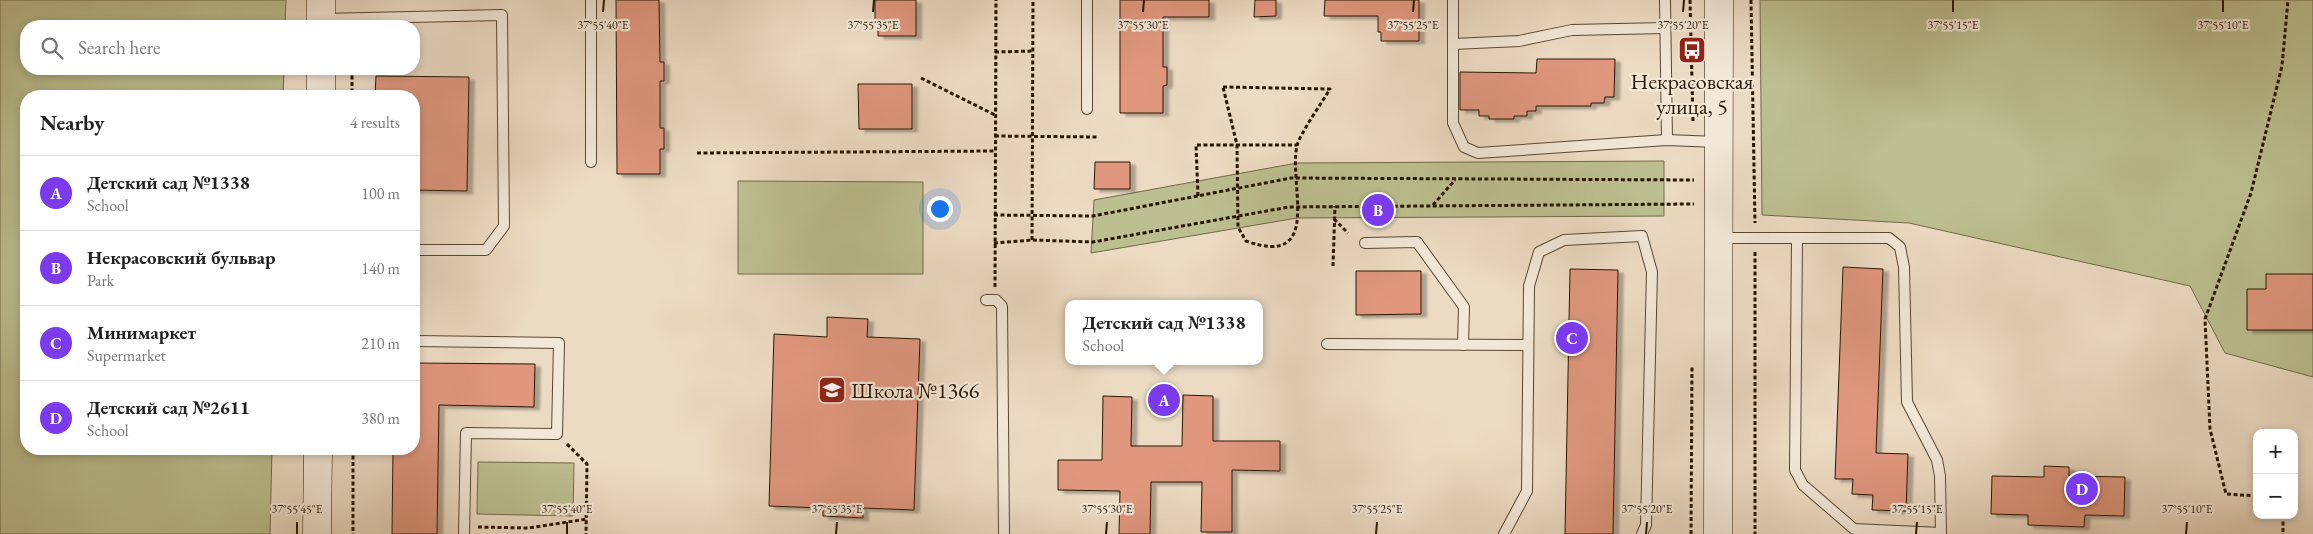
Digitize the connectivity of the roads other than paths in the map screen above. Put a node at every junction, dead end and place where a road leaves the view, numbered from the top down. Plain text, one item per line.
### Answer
1 (591, 0) edge
2 (1088, 0) edge
3 (1453, 0) edge
4 (1665, 0) edge
5 (1719, 0) edge
6 (321, 15) edge
7 (1665, 28) junction
8 (1453, 44) junction
9 (321, 75) edge
10 (320, 90) edge
11 (1086, 109) dead end
12 (1667, 140) junction
13 (1706, 141) junction
14 (591, 162) dead end
15 (1719, 238) junction
16 (1797, 238) junction
17 (1365, 244) dead end
18 (420, 250) edge
19 (991, 300) road end
20 (420, 341) edge
21 (1327, 344) dead end
22 (1463, 345) junction
23 (1528, 345) junction
24 (318, 455) edge
25 (464, 530) edge
26 (318, 534) edge
27 (1004, 534) edge
28 (1504, 534) edge
29 (1642, 534) edge
30 (1718, 534) edge
31 (1940, 534) edge

1 - 14 lane
2 - 11 lane
3 - 8 lane
4 - 7 lane
5 - 13 street
6 - 18 lane
7 - 8 lane
7 - 12 lane
8 - 12 lane
9 - 10 street
12 - 13 lane
13 - 15 street
15 - 16 lane
15 - 30 street
16 - 31 lane
16 - 31 lane
17 - 22 lane
19 - 27 lane
20 - 25 lane
21 - 22 lane
22 - 23 lane
23 - 28 lane
23 - 29 lane
24 - 26 street

